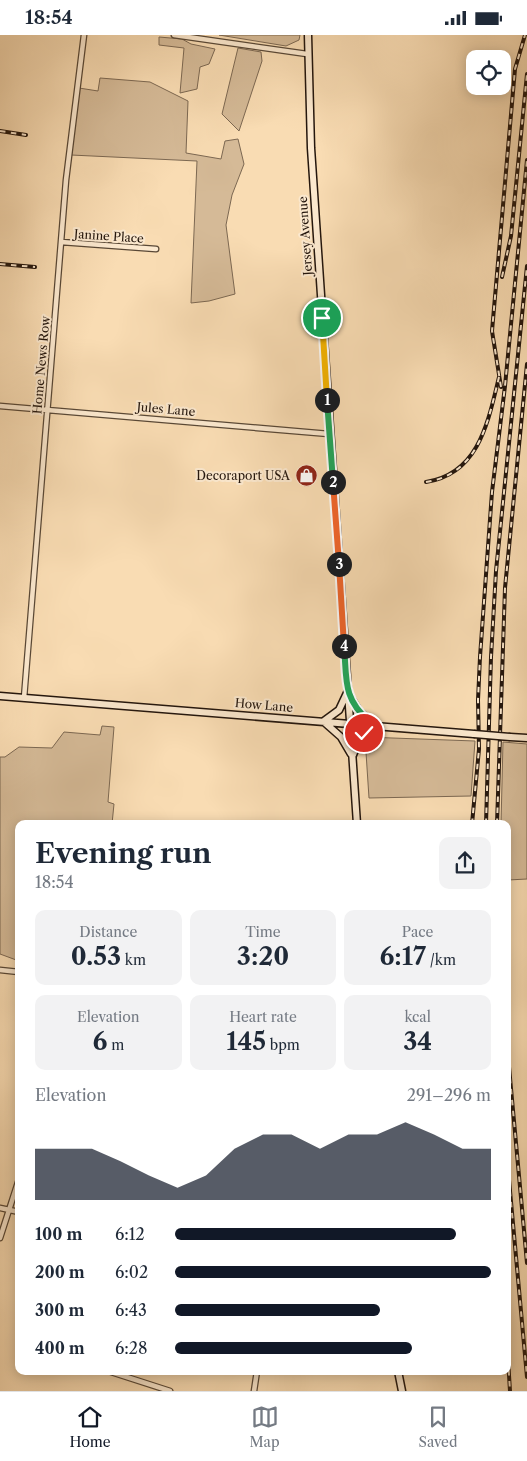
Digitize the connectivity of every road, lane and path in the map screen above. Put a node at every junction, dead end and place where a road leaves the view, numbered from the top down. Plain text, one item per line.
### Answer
1 (84, 35) edge
2 (174, 35) edge
3 (308, 35) edge
4 (307, 54) junction
5 (61, 242) junction
6 (156, 249) dead end
7 (0, 406) edge
8 (47, 409) junction
9 (329, 434) junction
10 (348, 692) junction
11 (0, 696) edge
12 (24, 698) junction
13 (323, 721) junction
14 (350, 724) junction
15 (375, 726) junction
16 (527, 738) edge
17 (352, 758) junction
18 (357, 820) edge
19 (0, 971) edge
20 (15, 972) edge
21 (15, 1191) edge
22 (0, 1208) edge
23 (9, 1210) junction
24 (15, 1211) edge
25 (0, 1238) edge
26 (120, 1375) edge
27 (256, 1375) edge
28 (399, 1375) edge
29 (170, 1391) edge
30 (254, 1391) edge
31 (402, 1391) edge

1 - 5 street, Home News Row
2 - 4 street
3 - 4 street, Jersey Avenue
4 - 9 street, Jersey Avenue
5 - 6 street, Janine Place
5 - 8 street, Home News Row
7 - 8 street, Jules Lane
8 - 9 street, Jules Lane
8 - 12 street, Home News Row
9 - 10 street, Jersey Avenue
10 - 13 street
10 - 14 street, Jersey Avenue
10 - 15 street
11 - 12 street, How Lane
12 - 13 street, How Lane
13 - 14 street, How Lane
13 - 17 street
14 - 15 street, How Lane
14 - 17 street, Jersey Avenue
15 - 16 street, How Lane, bridge
15 - 17 street
17 - 18 street, Jersey Avenue
19 - 20 street
21 - 23 street
22 - 23 street
23 - 24 street
23 - 25 street
26 - 29 street
27 - 30 street
28 - 31 street

